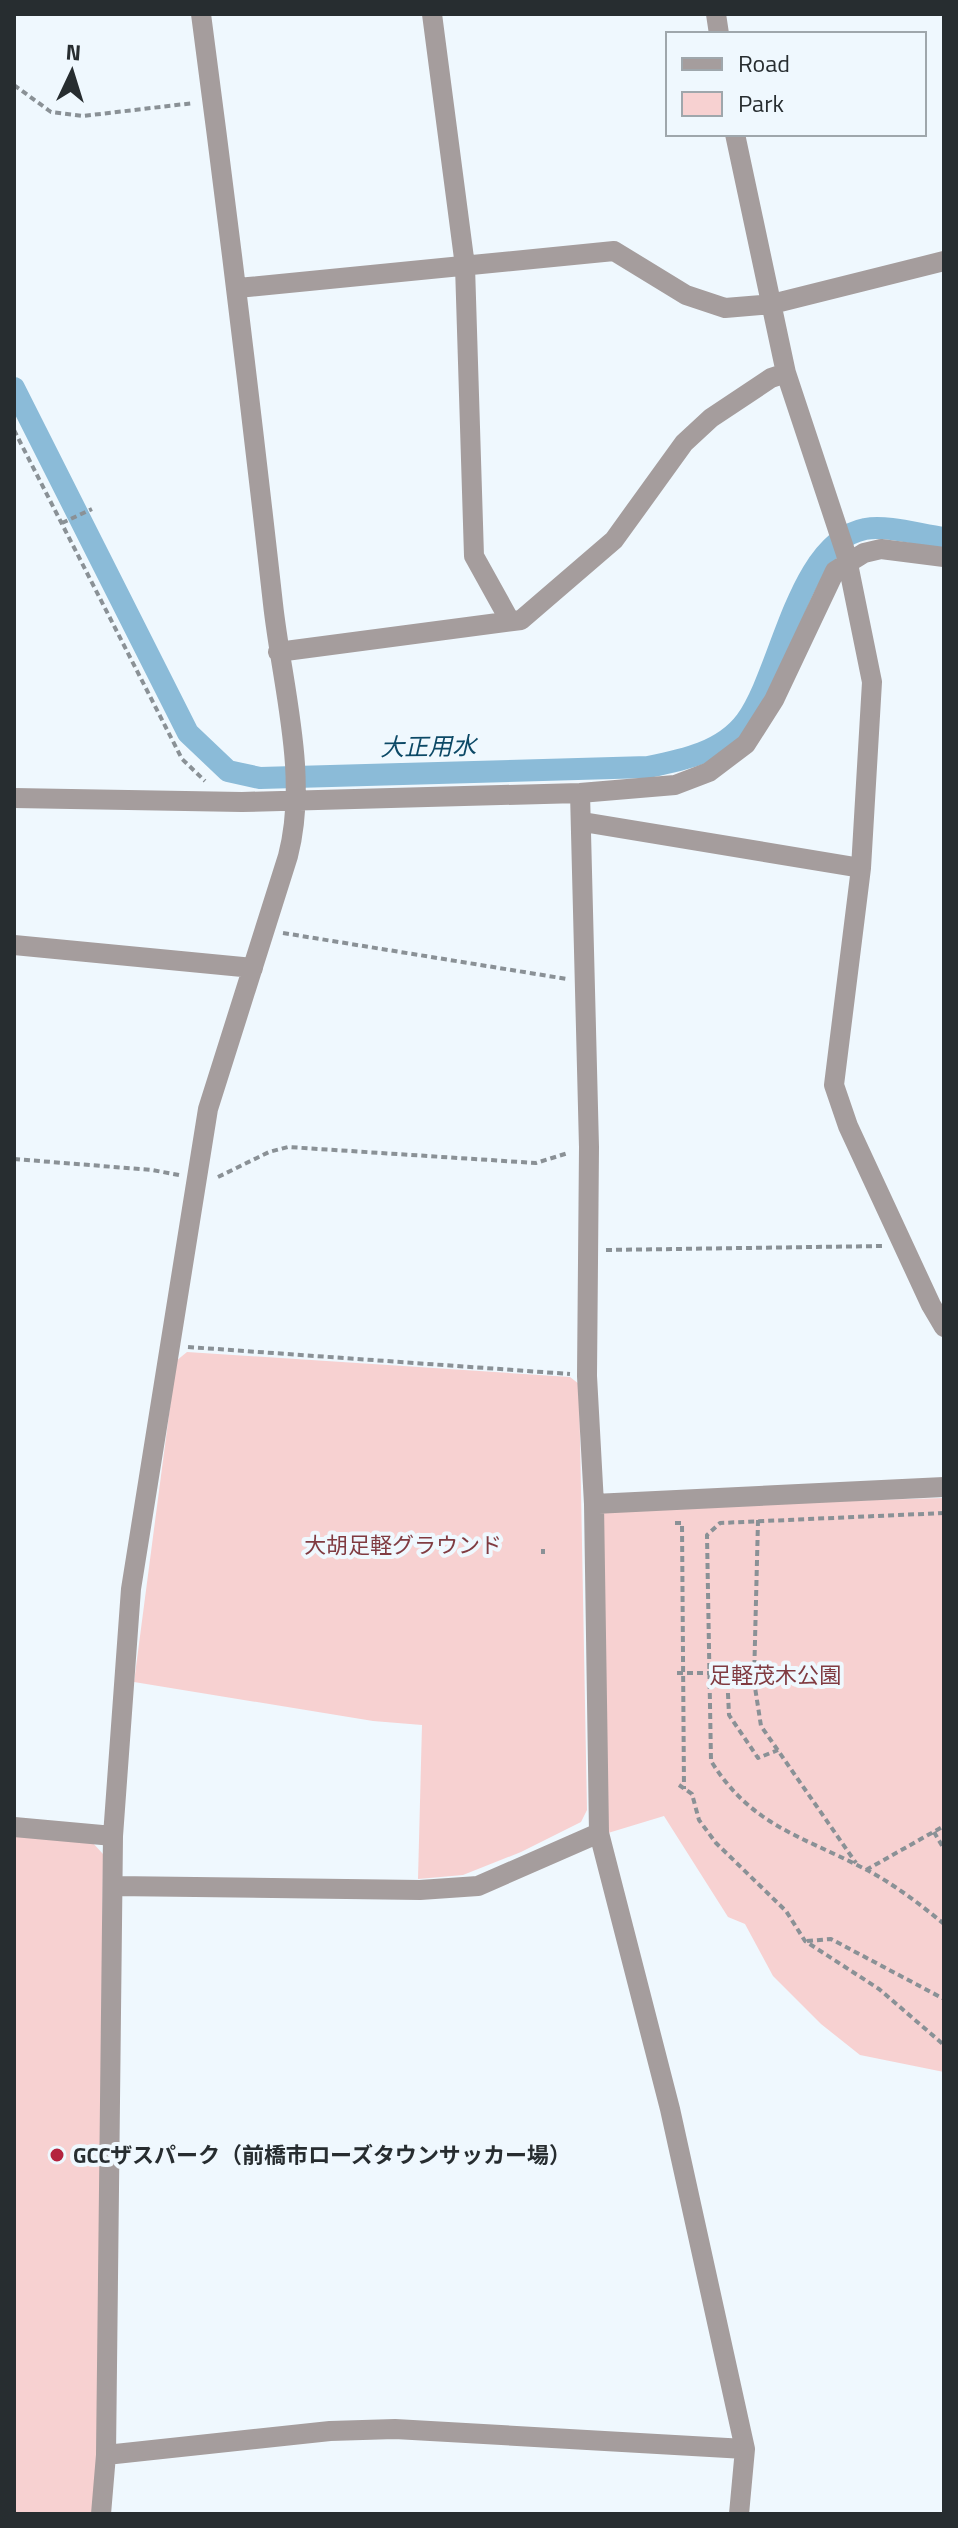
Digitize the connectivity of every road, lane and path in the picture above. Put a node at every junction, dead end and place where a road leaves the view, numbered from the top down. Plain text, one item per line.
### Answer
1 (201, 14) edge
2 (432, 14) edge
3 (14, 85) edge
4 (213, 101) junction
5 (735, 136) edge
6 (944, 261) edge
7 (465, 266) junction
8 (238, 288) junction
9 (772, 304) junction
10 (786, 373) junction
11 (14, 430) edge
12 (92, 509) dead end
13 (62, 523) junction
14 (944, 557) edge
15 (847, 558) junction
16 (510, 621) junction
17 (278, 652) junction
18 (580, 793) junction
19 (294, 796) junction
20 (14, 798) edge
21 (242, 802) junction
22 (583, 822) junction
23 (861, 868) junction
24 (265, 930) junction
25 (14, 945) edge
26 (253, 968) junction
27 (585, 982) junction
28 (589, 1147) junction
29 (14, 1159) edge
30 (194, 1180) junction
31 (902, 1243) junction
32 (588, 1251) junction
33 (944, 1327) edge
34 (169, 1345) junction
35 (587, 1376) junction
36 (944, 1487) edge
37 (594, 1504) junction
38 (944, 1513) edge
39 (758, 1520) junction
40 (675, 1523) dead end
41 (710, 1672) junction
42 (680, 1673) junction
43 (778, 1750) junction
44 (944, 1826) edge
45 (14, 1827) edge
46 (934, 1832) junction
47 (599, 1833) junction
48 (113, 1836) junction
49 (944, 1849) edge
50 (857, 1865) junction
51 (866, 1870) junction
52 (114, 1886) junction
53 (944, 1924) edge
54 (805, 1941) junction
55 (944, 1999) edge
56 (944, 2045) edge
57 (745, 2449) junction
58 (106, 2455) junction
59 (101, 2514) edge
60 (739, 2514) edge

1 - 4 street
2 - 7 street
3 - 4 path
4 - 8 street
5 - 9 street
6 - 9 street
7 - 8 street
7 - 9 street
7 - 16 street
8 - 17 street
9 - 10 street
10 - 15 street
10 - 16 street
11 - 13 path
12 - 13 path
13 - 21 path
14 - 15 street
15 - 18 street
15 - 23 street
16 - 17 street
17 - 19 street
18 - 19 street
18 - 22 street
19 - 21 street
19 - 24 street
20 - 21 street
22 - 23 street
22 - 27 street
23 - 31 street
24 - 26 street
24 - 27 path
25 - 26 street
26 - 30 street
27 - 28 street
28 - 30 path
28 - 32 street
29 - 30 path
30 - 34 street
31 - 32 path
31 - 33 street
32 - 35 street
34 - 35 path
34 - 48 street
35 - 37 street
36 - 37 street
37 - 47 street
38 - 39 path
39 - 41 path
39 - 43 path
40 - 42 path
41 - 42 path
41 - 43 path
41 - 50 path
42 - 54 path
43 - 50 path
44 - 46 path
45 - 48 street
46 - 49 path
46 - 51 path
47 - 52 street
47 - 57 street
48 - 52 street
50 - 51 path
51 - 53 path
52 - 58 street
54 - 55 path
54 - 56 path
57 - 58 street
57 - 60 street
58 - 59 street

